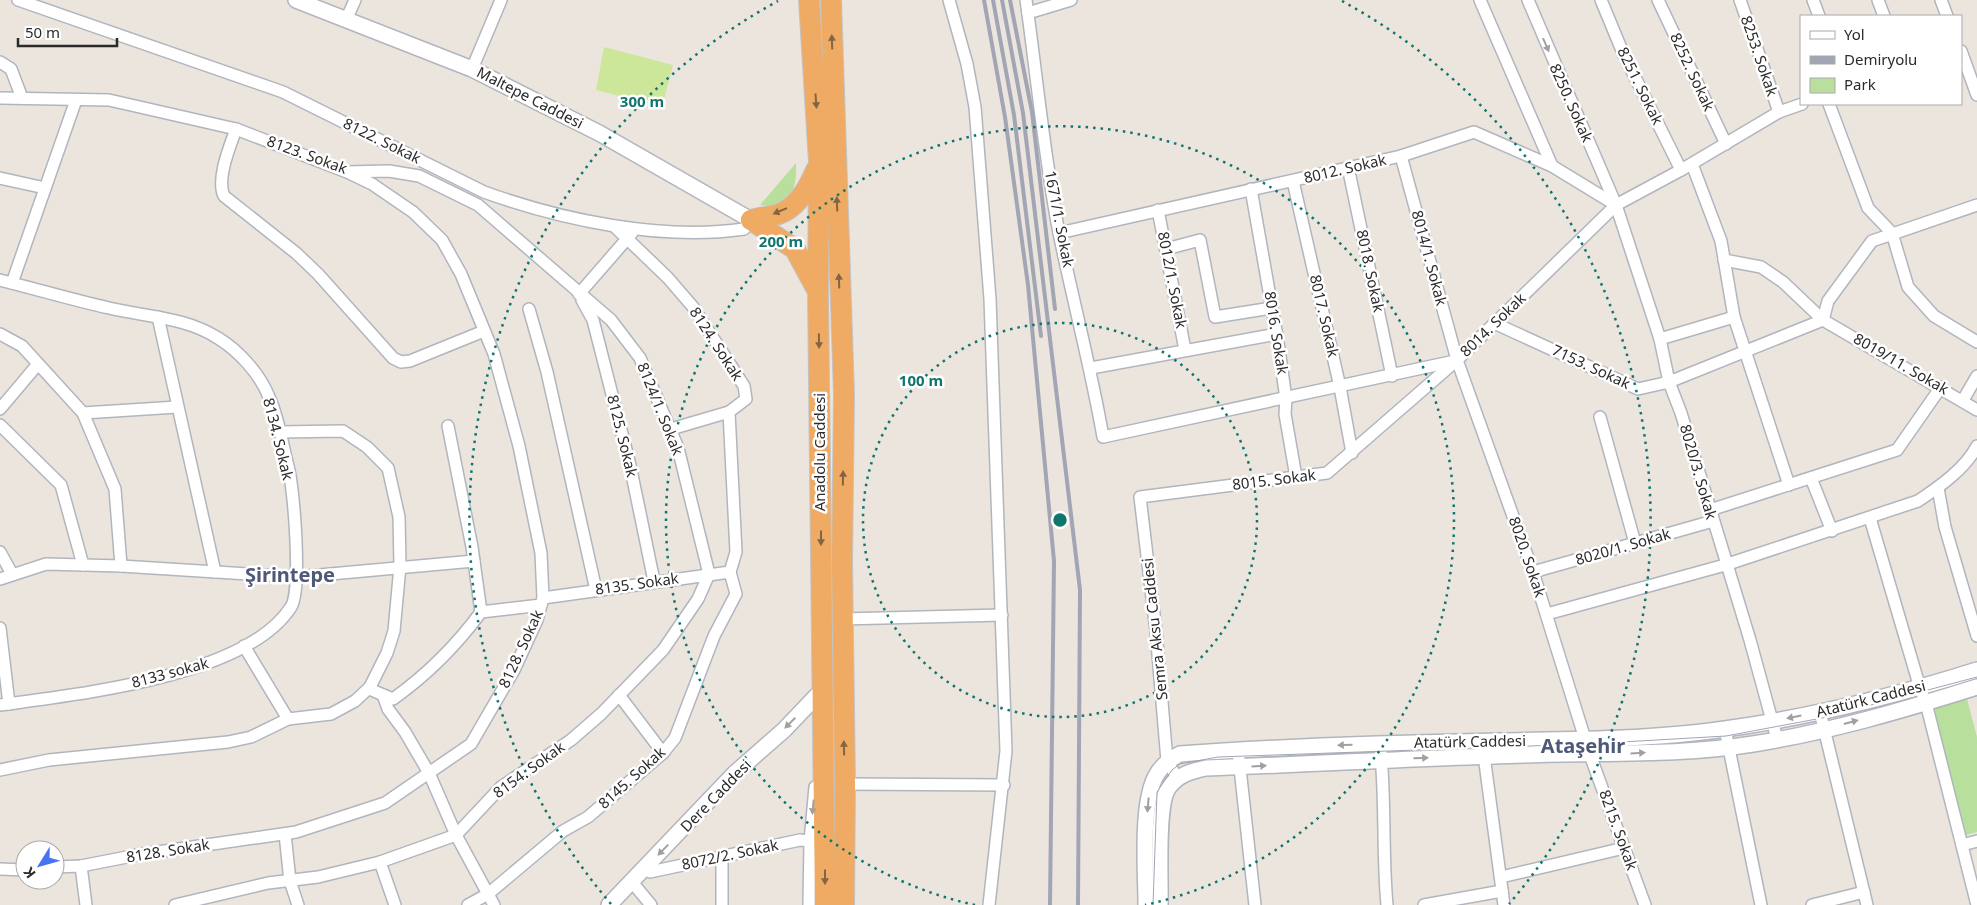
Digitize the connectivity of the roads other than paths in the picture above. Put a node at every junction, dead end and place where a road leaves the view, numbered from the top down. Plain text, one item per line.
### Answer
1 (18, 0) edge
2 (296, 0) edge
3 (356, 0) edge
4 (501, 0) edge
5 (809, 0) edge
6 (831, 0) edge
7 (949, 0) edge
8 (1026, 0) edge
9 (1072, 0) edge
10 (1480, 0) edge
11 (1528, 0) edge
12 (1600, 0) edge
13 (1658, 0) edge
14 (1740, 0) edge
15 (1813, 0) edge
16 (1878, 0) edge
17 (1940, 0) edge
18 (1028, 13) junction
19 (1819, 15) edge
20 (1884, 15) edge
21 (1947, 15) edge
22 (346, 20) junction
23 (1962, 54) edge
24 (0, 62) edge
25 (472, 69) junction
26 (1969, 75) edge
27 (1977, 95) edge
28 (0, 98) edge
29 (22, 98) junction
30 (76, 100) junction
31 (1800, 105) edge
32 (1829, 105) edge
33 (1779, 112) junction
34 (236, 129) junction
35 (1726, 144) junction
36 (1401, 156) junction
37 (819, 162) junction
38 (1692, 164) junction
39 (1552, 166) junction
40 (1348, 167) junction
41 (1681, 170) junction
42 (347, 172) junction
43 (0, 178) edge
44 (1293, 180) junction
45 (45, 188) junction
46 (1250, 189) junction
47 (508, 200) junction
48 (478, 205) junction
49 (1616, 205) junction
50 (1977, 205) edge
51 (1158, 210) junction
52 (751, 220) junction
53 (615, 227) junction
54 (637, 228) junction
55 (1059, 233) junction
56 (1892, 233) junction
57 (627, 239) junction
58 (794, 249) junction
59 (1166, 249) junction
60 (828, 252) junction
61 (1724, 260) junction
62 (0, 280) edge
63 (12, 283) junction
64 (818, 292) junction
65 (579, 294) junction
66 (1272, 308) junction
67 (529, 309) dead end
68 (158, 317) junction
69 (1734, 317) junction
70 (1823, 320) junction
71 (1494, 323) junction
72 (484, 330) junction
73 (0, 334) edge
74 (1277, 334) junction
75 (1660, 339) junction
76 (1977, 342) edge
77 (1185, 350) junction
78 (1744, 350) junction
79 (1457, 360) junction
80 (38, 364) junction
81 (1091, 368) junction
82 (1392, 376) junction
83 (1977, 376) edge
84 (1669, 382) junction
85 (1340, 386) junction
86 (1941, 387) junction
87 (1286, 398) junction
88 (1963, 400) junction
89 (176, 407) junction
90 (0, 409) edge
91 (1977, 410) edge
92 (729, 412) junction
93 (84, 413) junction
94 (1600, 417) dead end
95 (0, 425) edge
96 (448, 426) dead end
97 (671, 429) junction
98 (279, 432) junction
99 (1103, 437) joint
100 (1977, 446) edge
101 (1352, 453) junction
102 (1296, 477) junction
103 (1811, 478) junction
104 (1789, 485) junction
105 (1938, 488) junction
106 (1140, 497) joint
107 (1711, 516) junction
108 (1870, 518) junction
109 (1832, 531) junction
110 (1635, 543) junction
111 (0, 552) edge
112 (474, 561) junction
113 (83, 565) junction
114 (1725, 565) junction
115 (121, 566) junction
116 (400, 566) junction
117 (215, 572) junction
118 (730, 572) junction
119 (1533, 572) junction
120 (12, 574) junction
121 (709, 574) junction
122 (297, 577) junction
123 (0, 579) edge
124 (654, 581) junction
125 (596, 590) junction
126 (542, 602) junction
127 (481, 612) junction
128 (1546, 614) junction
129 (1002, 615) junction
130 (842, 619) junction
131 (0, 628) edge
132 (1977, 636) edge
133 (244, 646) junction
134 (1977, 670) edge
135 (370, 686) junction
136 (1977, 687) edge
137 (824, 688) junction
138 (1920, 688) junction
139 (383, 695) junction
140 (619, 695) junction
141 (1926, 703) junction
142 (5, 705) edge
143 (1820, 712) junction
144 (288, 719) junction
145 (1773, 721) junction
146 (1825, 729) junction
147 (1725, 730) junction
148 (1586, 739) junction
149 (1777, 739) junction
150 (1728, 747) junction
151 (1483, 749) junction
152 (1238, 750) junction
153 (1380, 752) junction
154 (663, 753) junction
155 (1590, 755) junction
156 (1167, 761) junction
157 (1239, 767) junction
158 (0, 770) edge
159 (429, 773) junction
160 (1178, 778) junction
161 (845, 784) junction
162 (1004, 785) junction
163 (844, 831) junction
164 (285, 834) junction
165 (456, 835) junction
166 (810, 841) junction
167 (1977, 841) edge
168 (1962, 845) junction
169 (1624, 848) junction
170 (722, 857) junction
171 (380, 862) junction
172 (82, 866) junction
173 (65, 867) edge
174 (0, 870) edge
175 (15, 870) edge
176 (650, 872) dead end
177 (1502, 877) junction
178 (290, 881) junction
179 (632, 882) junction
180 (1502, 891) junction
181 (1864, 892) junction
182 (488, 894) junction
183 (86, 905) edge
184 (175, 905) edge
185 (298, 905) edge
186 (395, 905) edge
187 (468, 905) edge
188 (494, 905) edge
189 (609, 905) edge
190 (651, 905) edge
191 (722, 905) edge
192 (809, 905) edge
193 (825, 905) edge
194 (844, 905) edge
195 (854, 905) edge
196 (989, 905) edge
197 (1146, 905) edge
198 (1160, 905) edge
199 (1255, 905) edge
200 (1387, 905) edge
201 (1424, 905) edge
202 (1504, 905) edge
203 (1645, 905) edge
204 (1761, 905) edge
205 (1812, 905) edge
206 (1867, 905) edge
207 (1977, 905) edge

1 - 47 street, 8122. Sokak
2 - 22 street, Maltepe Caddesi
3 - 22 street
4 - 25 street
5 -> 37 highway, Anadolu Caddesi
60 -> 6 highway, Anadolu Caddesi
7 - 129 street
8 - 18 street, 1671/1. Sokak
9 - 18 street
10 - 39 street
11 -> 49 street, 8250. Sokak
12 - 41 street, 8251. Sokak
13 - 35 street, 8252. Sokak
14 - 33 street, 8253. Sokak
15 - 19 street
16 - 20 street
17 - 21 street
18 - 55 street, 1671/1. Sokak
22 - 25 street, Maltepe Caddesi
23 - 26 street
24 - 29 street
25 - 52 street, Maltepe Caddesi
26 - 27 street
28 - 29 street, 8123. Sokak
29 - 30 street, 8123. Sokak
30 - 34 street, 8123. Sokak
30 - 45 street
31 - 33 street, 8014. Sokak
32 - 56 street
33 - 35 street, 8014. Sokak
34 - 42 street, 8123. Sokak
34 - 72 street
35 - 38 street, 8014. Sokak
36 - 39 street, 8012. Sokak
36 - 40 street, 8012. Sokak
36 - 79 street, 8014/1. Sokak
37 -> 52 highway
37 - 60 highway, Anadolu Caddesi
38 - 41 street, 8014. Sokak
38 - 61 street
39 - 49 street, 8012. Sokak
40 - 44 street, 8012. Sokak
40 - 82 street, 8018. Sokak
41 - 49 street, 8014. Sokak
42 - 48 street, 8123. Sokak
42 - 72 street, 8128. Sokak
43 - 45 street
44 - 46 street, 8012. Sokak
44 - 85 street, 8017. Sokak
45 - 63 street
46 - 51 street, 8012. Sokak
46 - 66 street, 8016. Sokak
47 - 48 street
47 - 53 street, 8122. Sokak
48 - 65 street, 8123. Sokak
49 - 71 street, 8014. Sokak
49 - 75 street, 8020/3. Sokak
50 - 56 street
51 - 55 street, 8012. Sokak
51 - 59 street, 8012/1. Sokak
52 - 54 street, 8122. Sokak
52 - 58 highway
53 - 54 street, 8122. Sokak
53 - 57 street, 8124. Sokak
54 - 57 street
55 - 81 street, 1671/1. Sokak
56 - 70 street
56 - 76 street
57 - 65 street
57 - 92 street, 8124. Sokak
58 - 60 highway
58 - 64 highway
59 - 66 street
59 - 77 street, 8012/1. Sokak
60 - 64 highway, Anadolu Caddesi
130 -> 60 highway, Anadolu Caddesi
61 - 69 street
61 - 70 street, 8019/11. Sokak
62 - 63 street, 8134. Sokak
63 - 68 street, 8134. Sokak
64 -> 137 highway, Anadolu Caddesi
65 - 97 street, 8124/1. Sokak
65 - 124 street, 8125. Sokak
66 - 74 street, 8016. Sokak
67 - 125 street
68 - 89 street
68 - 98 street, 8134. Sokak
69 - 75 street
69 - 78 street
70 - 78 street, 7153. Sokak
70 - 86 street, 8019/11. Sokak
71 - 79 street, 8014. Sokak
71 - 84 street, 7153. Sokak
72 - 126 street, 8128. Sokak
73 - 80 street
74 - 77 street
74 - 87 street, 8016. Sokak
75 - 84 street, 8020/3. Sokak
77 - 81 street
78 - 84 street, 7153. Sokak
78 - 104 street
79 - 82 street, 8014. Sokak
79 - 101 street, 8015. Sokak
79 - 119 street, 8020. Sokak
80 - 90 street
80 - 93 street
81 - 99 street, 1671/1. Sokak
82 - 85 street, 8014. Sokak
83 - 88 street
84 - 107 street, 8020/3. Sokak
85 - 87 street, 8014. Sokak
85 - 101 street, 8017. Sokak
86 - 88 street, 8019/11. Sokak
86 - 103 street, 8020/1. Sokak
87 - 99 street, 8014. Sokak
87 - 102 street, 8016. Sokak
88 - 91 street, 8019/11. Sokak
89 - 93 street
89 - 117 street
92 - 97 street
92 - 118 street
93 - 115 street
94 - 110 street
95 - 113 street
96 - 112 street
97 - 121 street, 8124/1. Sokak
98 - 116 street
98 - 122 street, 8134. Sokak
100 - 105 street
101 - 102 street, 8015. Sokak
102 - 106 street, 8015. Sokak
103 - 104 street, 8020/1. Sokak
103 - 109 street
104 - 107 street, 8020/1. Sokak
105 - 108 street
105 - 132 street
106 - 156 street, Semra Aksu Caddesi
107 - 110 street, 8020/1. Sokak
107 - 114 street, 8020/3. Sokak
108 - 109 street
108 - 138 street
109 - 114 street
110 - 119 street, 8020/1. Sokak
111 - 120 street
112 - 116 street
112 - 127 street
113 - 115 street
113 - 120 street
114 - 128 street
114 - 145 street, 8020/3. Sokak
115 - 117 street
116 - 122 street
116 - 135 street
117 - 122 street
118 - 121 street, 8135. Sokak
118 - 154 street, 8145. Sokak
119 - 128 street, 8020. Sokak
120 - 123 street
121 - 124 street, 8135. Sokak
121 - 140 street, 8154. Sokak
122 - 133 street, 8133 sokak
124 - 125 street, 8135. Sokak
125 - 126 street, 8135. Sokak
126 - 127 street, 8135. Sokak
126 - 159 street, 8128. Sokak
127 - 139 street
128 - 148 street, 8020. Sokak
129 - 130 street
129 - 162 street
161 -> 130 highway, Anadolu Caddesi
131 - 142 street
133 - 142 street, 8133 sokak
133 - 144 street
134 - 138 street, Atatürk Caddesi
135 - 139 street
135 - 144 street
136 - 141 street, Atatürk Caddesi
137 -> 166 street
137 -> 179 street, Dere Caddesi
137 -> 193 highway, Anadolu Caddesi
138 - 141 street
138 - 143 street, Atatürk Caddesi
139 - 159 street
140 - 154 street
140 - 165 street, 8154. Sokak
146 -> 141 street, Atatürk Caddesi
141 - 168 street
143 -> 145 street, Atatürk Caddesi
143 - 146 street
144 - 158 street
145 - 147 street, Atatürk Caddesi
145 - 149 street, 8020/3. Sokak
146 - 149 street, Atatürk Caddesi
146 - 181 street
147 - 148 street, Atatürk Caddesi
147 - 150 street
148 - 151 street, Atatürk Caddesi
148 - 155 street, 8020. Sokak
149 - 150 street, Atatürk Caddesi
155 -> 150 street, Atatürk Caddesi
150 - 204 street
151 - 153 street, Atatürk Caddesi
151 - 155 street, Atatürk Caddesi
151 - 177 street
153 -> 152 street, Atatürk Caddesi
152 - 156 street, Atatürk Caddesi
152 - 157 street
157 -> 153 street, Atatürk Caddesi
153 - 200 street
154 - 182 street, 8145. Sokak
155 - 169 street, 8215. Sokak
156 - 160 street, Semra Aksu Caddesi
156 -> 197 street
157 - 160 street, Atatürk Caddesi
157 - 199 street
159 - 164 street, 8128. Sokak
159 - 165 street
160 - 198 street
161 - 162 street
161 - 163 highway, Anadolu Caddesi
162 - 196 street
163 - 194 highway
163 - 195 street
164 - 172 street, 8128. Sokak
164 - 178 street
165 - 171 street, 8154. Sokak
165 - 182 street
166 - 170 street, 8072/2. Sokak
166 - 192 street
167 - 168 street
168 - 207 street
169 - 177 street
169 - 203 street, 8215. Sokak
170 - 176 street, 8072/2. Sokak
170 - 191 street
171 - 178 street, 8154. Sokak
171 - 186 street
172 - 173 street, 8128. Sokak
172 - 183 street
174 - 175 street
177 - 180 street
178 - 184 street, 8154. Sokak
178 - 185 street
179 - 189 street, Dere Caddesi
179 - 190 street
180 - 201 street
180 - 202 street
181 - 205 street
181 - 206 street
182 - 187 street, 8145. Sokak
182 - 188 street

